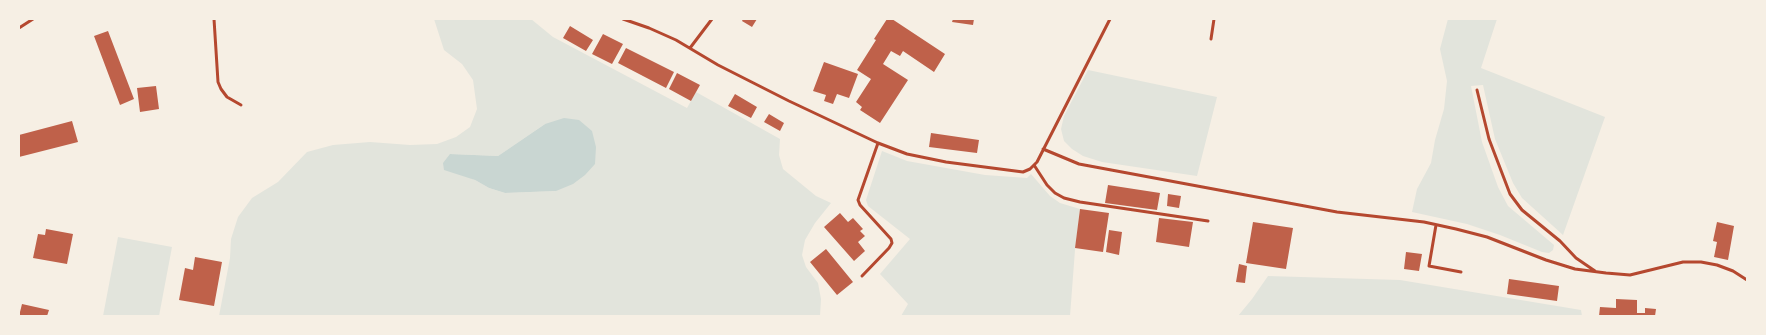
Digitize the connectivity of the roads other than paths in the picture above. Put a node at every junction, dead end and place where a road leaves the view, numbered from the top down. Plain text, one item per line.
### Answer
1 (33, 19) edge
2 (214, 19) edge
3 (623, 19) edge
4 (712, 19) edge
5 (1110, 19) edge
6 (1214, 19) edge
7 (19, 28) edge
8 (1211, 38) dead end
9 (690, 48) junction
10 (1477, 90) dead end
11 (240, 105) dead end
12 (878, 143) junction
13 (1043, 149) junction
14 (1034, 165) junction
15 (1208, 221) dead end
16 (1436, 225) junction
17 (1461, 272) dead end
18 (1596, 272) junction
19 (862, 276) dead end
20 (1747, 280) edge

1 - 7 lane
2 - 11 lane
3 - 9 lane
4 - 9 lane
5 - 13 lane
6 - 8 lane
9 - 12 lane
10 - 18 lane
12 - 14 lane
12 - 19 lane
13 - 14 lane
13 - 16 lane
14 - 15 lane
16 - 17 lane
16 - 18 lane
18 - 20 lane

